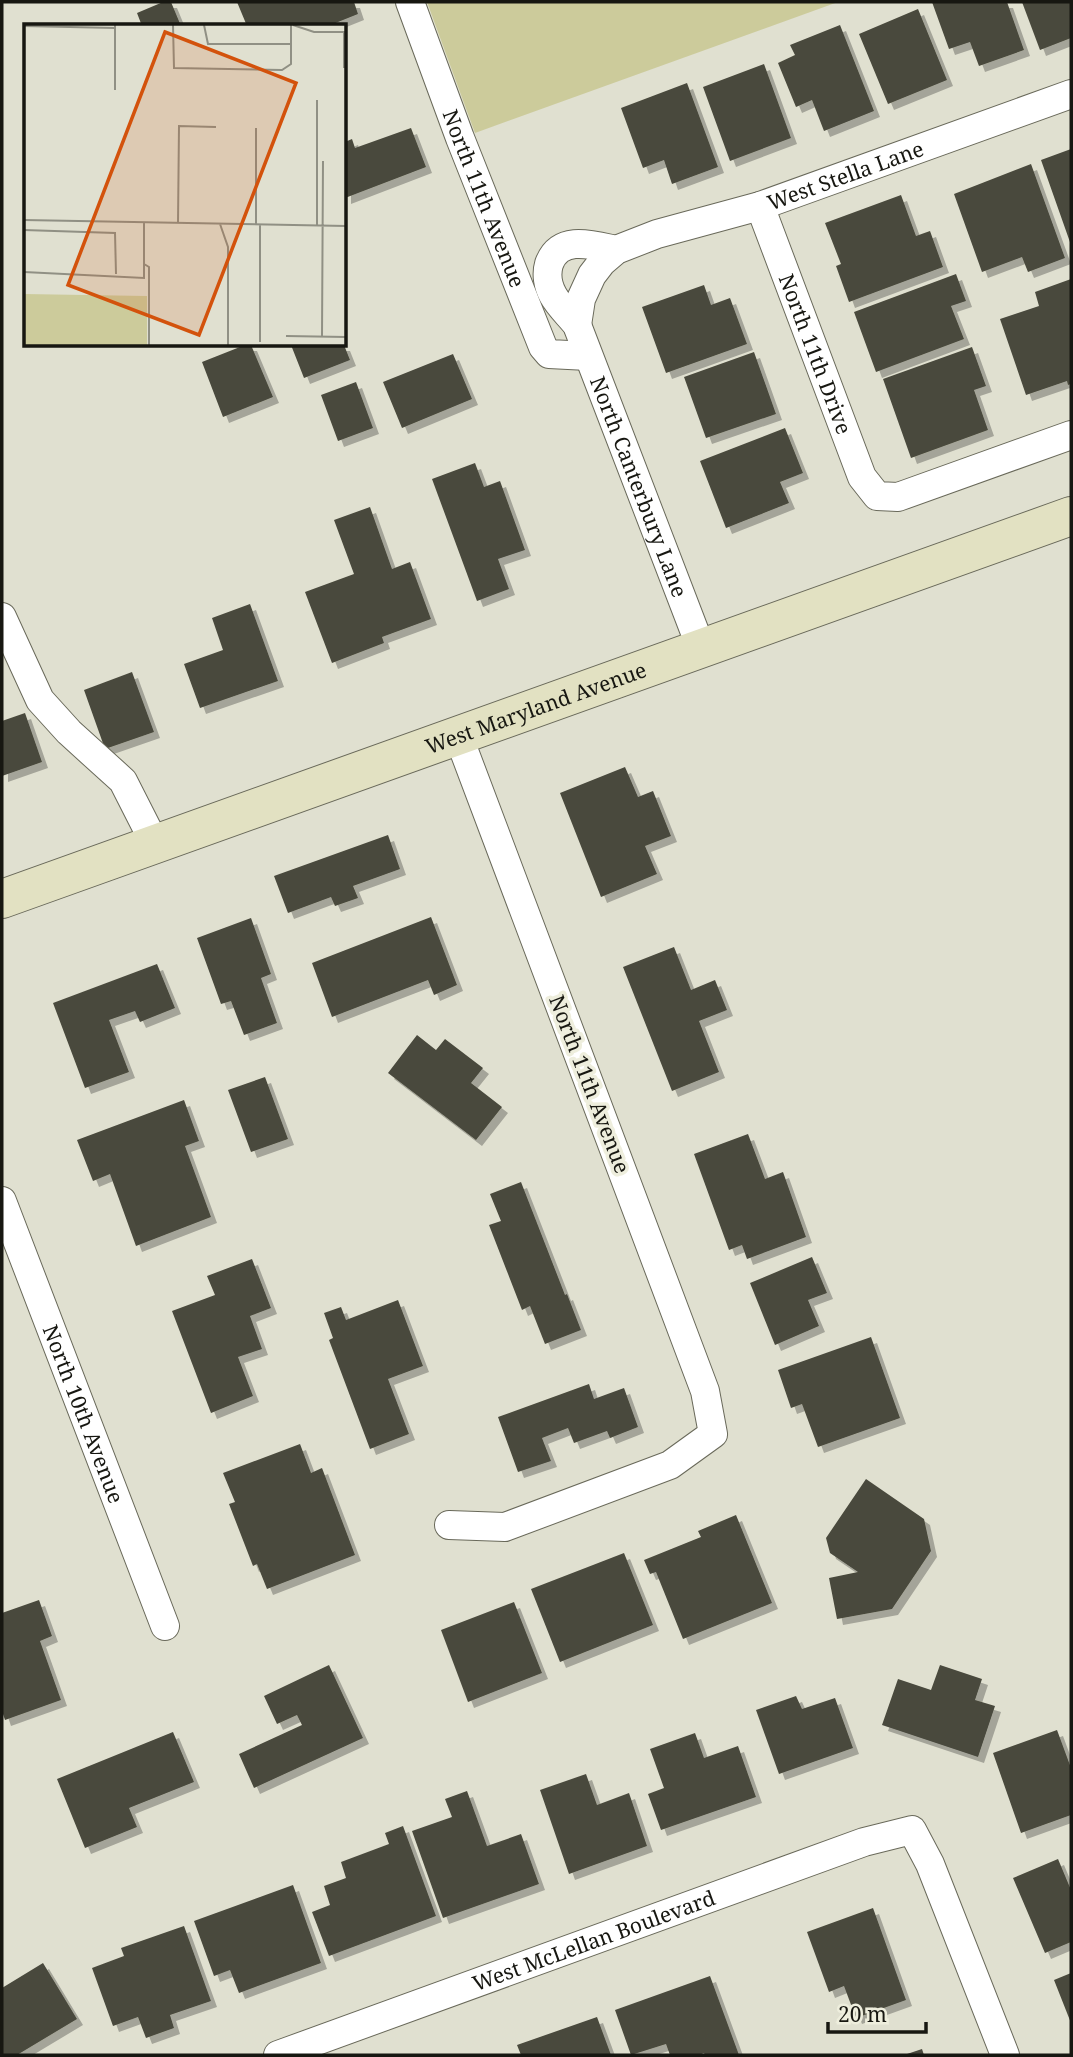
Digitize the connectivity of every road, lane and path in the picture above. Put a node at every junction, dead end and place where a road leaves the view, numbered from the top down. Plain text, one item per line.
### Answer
1 (410, 2) edge
2 (1071, 94) edge
3 (760, 206) junction
4 (616, 250) junction
5 (577, 325) junction
6 (588, 356) junction
7 (1071, 435) edge
8 (1071, 516) edge
9 (2, 617) edge
10 (701, 648) junction
11 (458, 735) junction
12 (155, 844) junction
13 (2, 899) edge
14 (2, 1201) edge
15 (449, 1525) dead end
16 (165, 1626) dead end
17 (278, 2055) edge
18 (1005, 2055) edge

1 - 6 street, North 11th Avenue
2 - 3 street, West Stella Lane
3 - 4 street, West Stella Lane
3 - 7 street, North 11th Drive
4 - 5 street, West Stella Lane
4 - 5 street
5 - 6 street, North Canterbury Lane
6 - 10 street, North Canterbury Lane
8 - 10 street, West Maryland Avenue
9 - 12 street
10 - 11 street, West Maryland Avenue
11 - 12 street, West Maryland Avenue
11 - 15 street, North 11th Avenue
12 - 13 street, West Maryland Avenue
14 - 16 street, North 10th Avenue
17 - 18 street, West McLellan Boulevard

